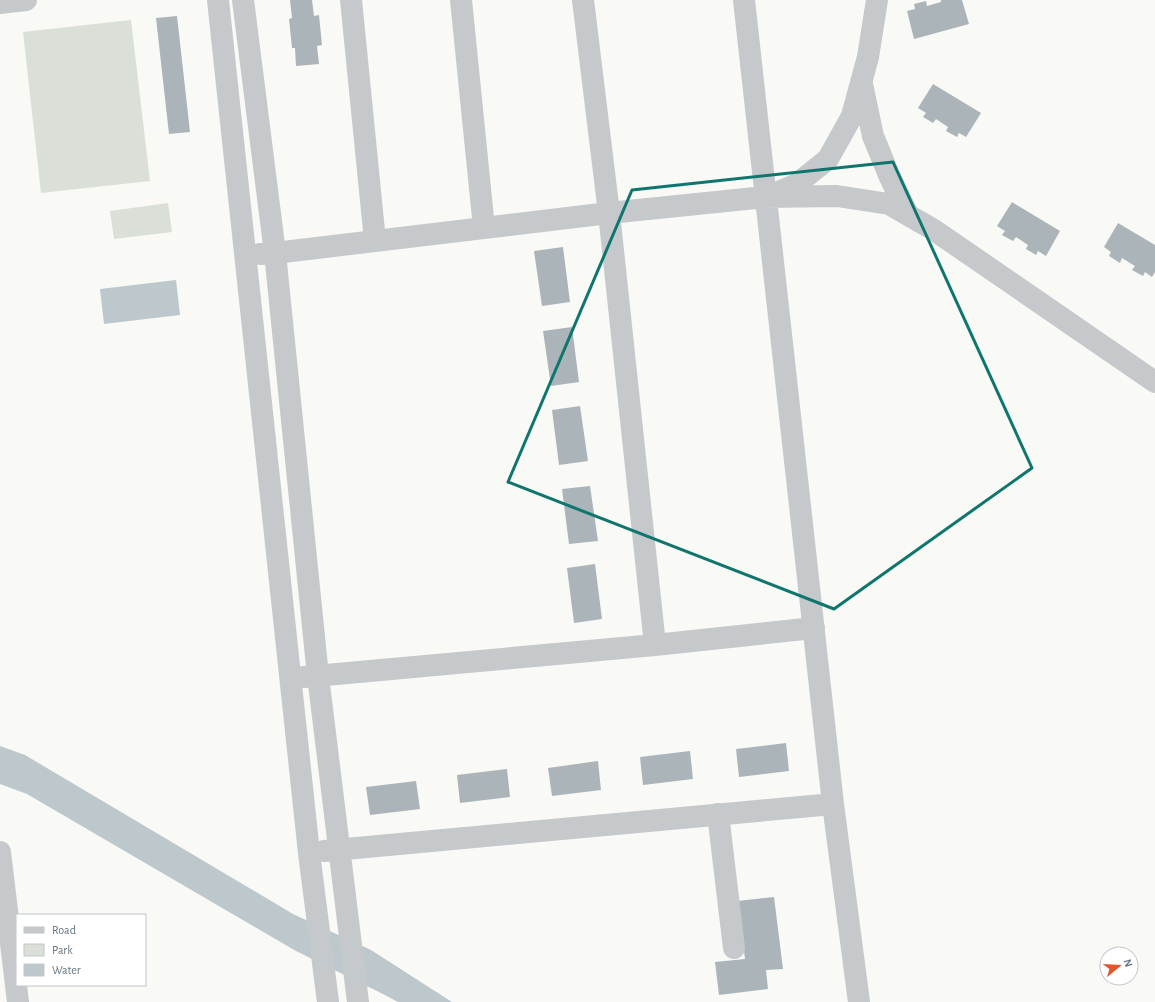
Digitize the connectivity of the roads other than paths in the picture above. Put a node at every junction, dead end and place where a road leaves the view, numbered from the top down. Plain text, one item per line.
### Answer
1 (26, 0) edge
2 (218, 0) edge
3 (243, 0) edge
4 (351, 0) edge
5 (461, 0) edge
6 (583, 0) edge
7 (744, 0) edge
8 (877, 0) edge
9 (0, 3) edge
10 (862, 81) junction
11 (766, 198) junction
12 (609, 213) junction
13 (908, 215) junction
14 (484, 228) junction
15 (375, 241) junction
16 (275, 253) junction
17 (245, 254) junction
18 (1155, 382) edge
19 (814, 628) junction
20 (655, 644) junction
21 (318, 676) junction
22 (291, 678) junction
23 (833, 804) junction
24 (718, 814) junction
25 (338, 849) junction
26 (0, 852) edge
27 (309, 853) junction
28 (734, 948) dead end
29 (16, 985) edge
30 (16, 986) edge
31 (18, 1002) edge
32 (328, 1002) edge
33 (358, 1002) edge
34 (859, 1002) edge

1 - 9 street
2 - 17 street
3 - 16 street
4 - 15 street
5 - 14 street
6 - 12 street
7 - 11 street
8 - 10 street
10 - 11 street
10 - 13 street
11 - 12 street
11 - 13 street
11 - 19 street
12 - 14 street
12 - 20 street
13 - 18 street
14 - 15 street
15 - 16 street
16 - 17 street
16 - 21 street
17 - 22 street
19 - 20 street
19 - 23 street
20 - 21 street
21 - 22 street
21 - 25 street
22 - 27 street
23 - 24 street
23 - 34 street
24 - 25 street
24 - 28 street
25 - 27 street
25 - 33 street
26 - 29 street
27 - 32 street
30 - 31 street

